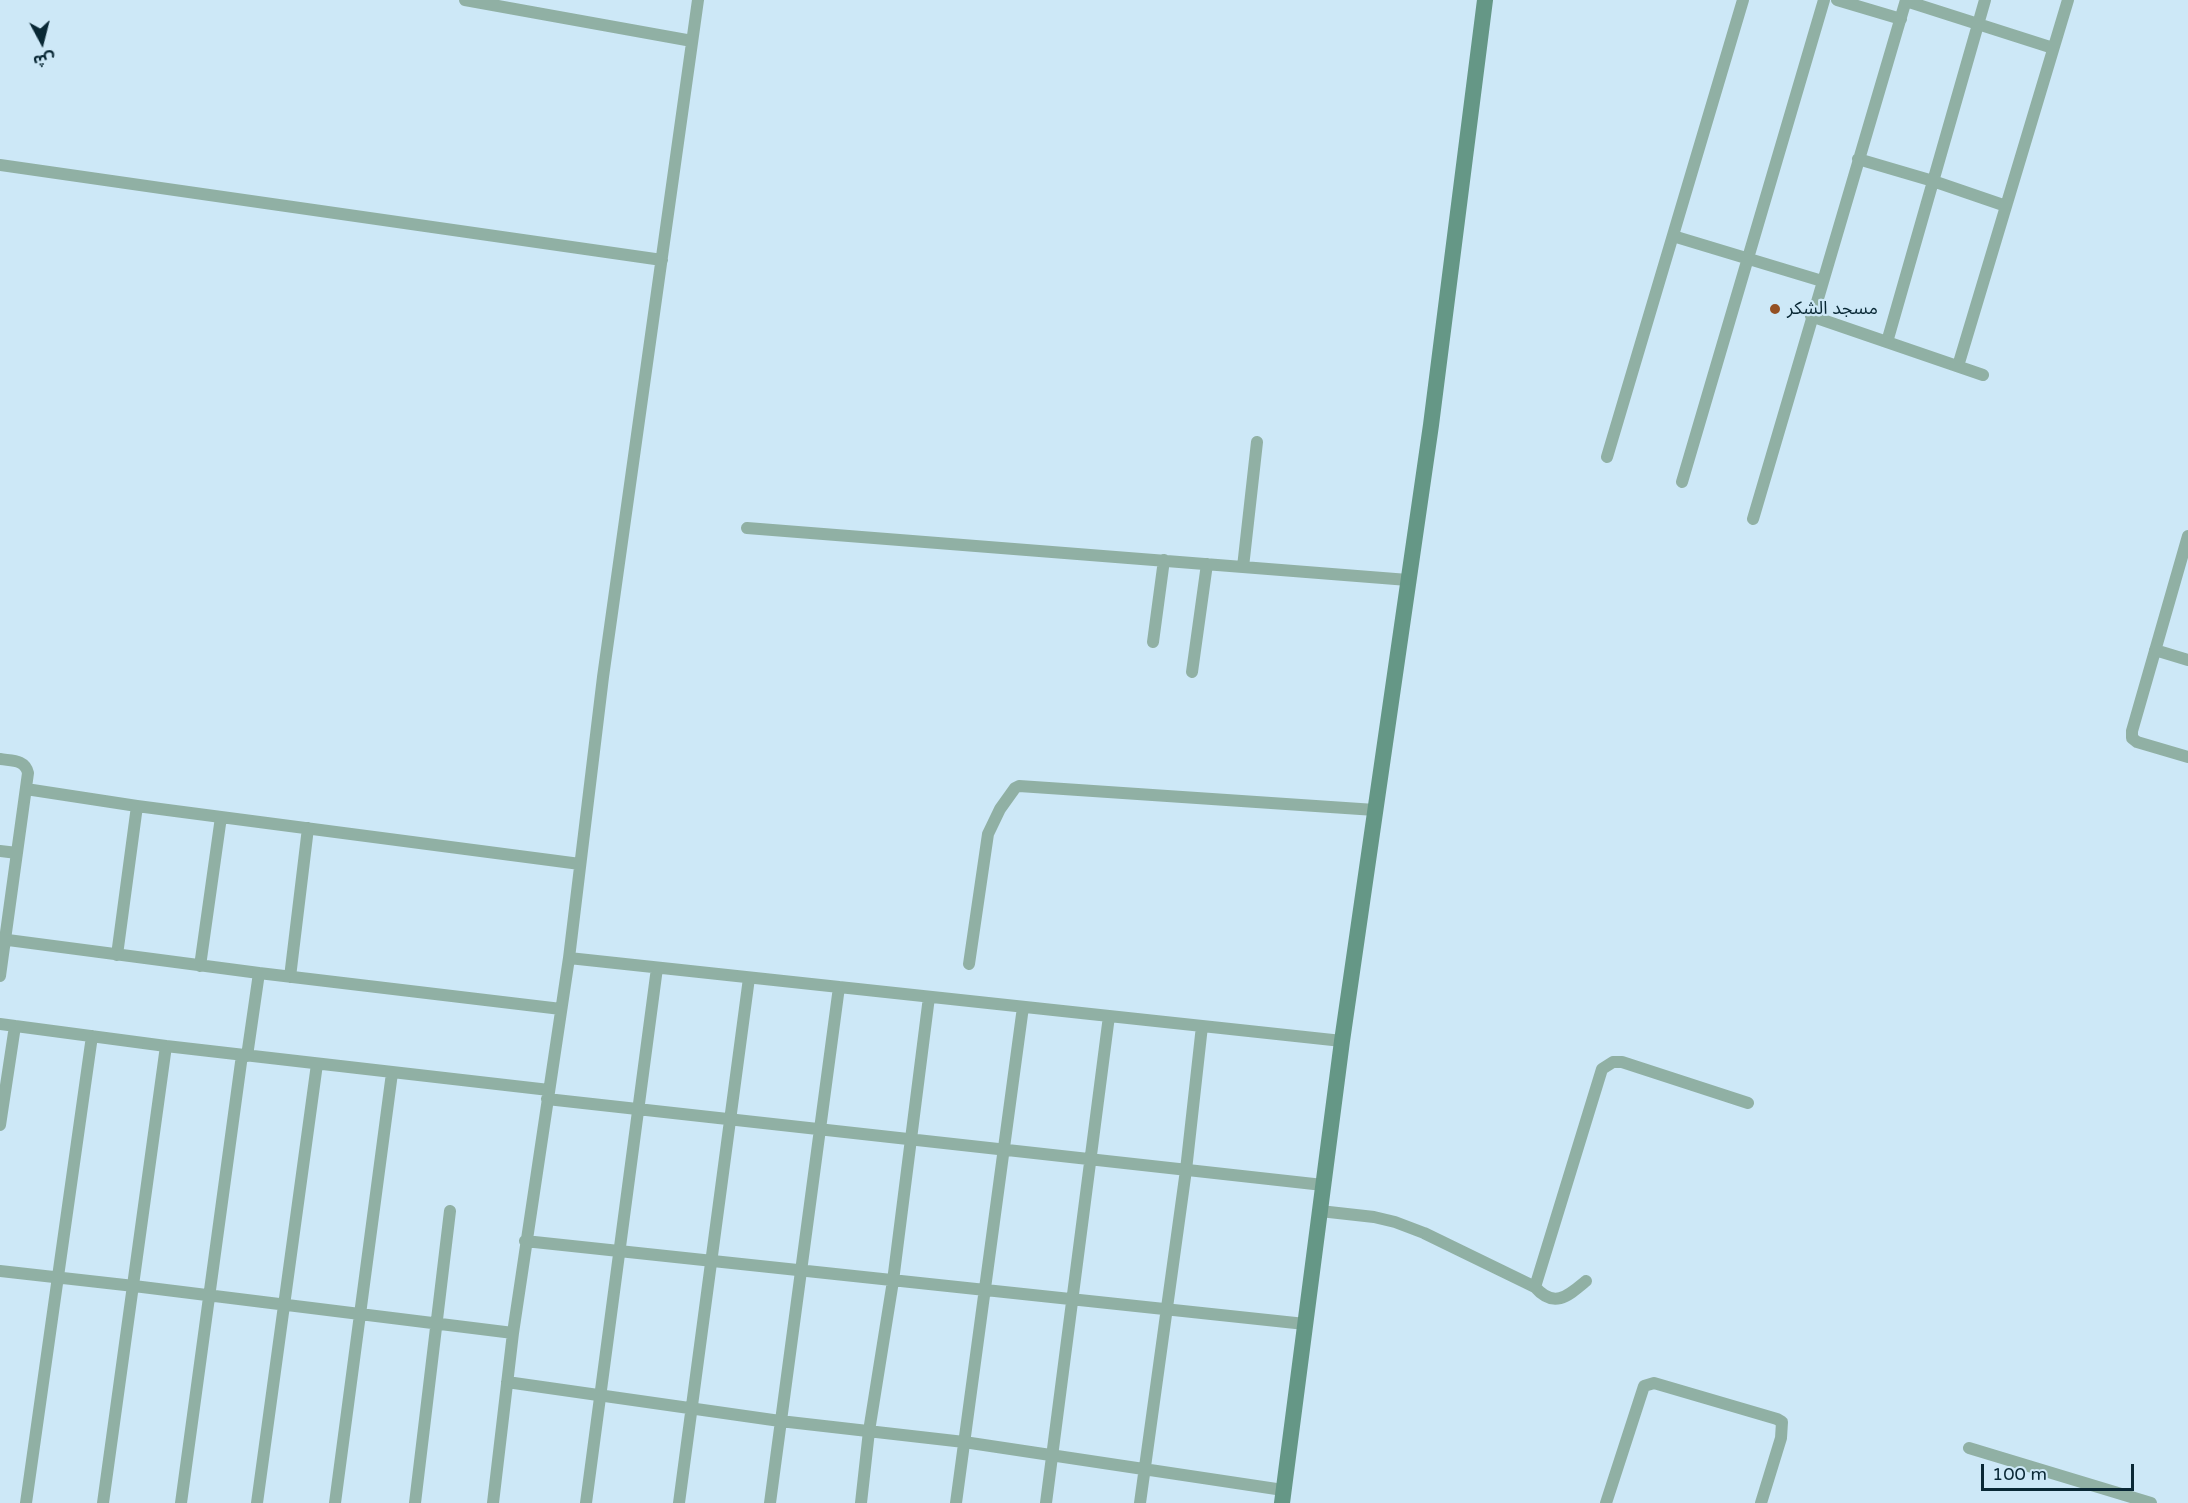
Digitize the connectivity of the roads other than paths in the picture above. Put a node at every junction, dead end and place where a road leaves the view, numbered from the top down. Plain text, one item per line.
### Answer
1 (465, 0) edge
2 (698, 0) edge
3 (1485, 0) edge
4 (1743, 0) edge
5 (1824, 0) edge
6 (1837, 0) edge
7 (1985, 0) edge
8 (2068, 0) edge
9 (1906, 1) edge
10 (1901, 19) junction
11 (1978, 24) junction
12 (692, 41) junction
13 (2053, 48) junction
14 (1858, 159) junction
15 (0, 165) edge
16 (1933, 181) junction
17 (2006, 206) junction
18 (1673, 236) junction
19 (662, 260) junction
20 (1747, 260) junction
21 (1822, 281) junction
22 (1811, 316) junction
23 (1887, 342) junction
24 (1958, 366) junction
25 (1983, 375) dead end
26 (1257, 442) dead end
27 (1607, 457) dead end
28 (1682, 482) dead end
29 (1753, 519) dead end
30 (747, 528) dead end
31 (2188, 536) edge
32 (2185, 558) edge
33 (1164, 560) junction
34 (1207, 564) junction
35 (1243, 567) junction
36 (1408, 580) junction
37 (1153, 642) dead end
38 (2155, 650) junction
39 (2188, 660) edge
40 (1192, 672) dead end
41 (2188, 758) edge
42 (0, 759) edge
43 (26, 789) junction
44 (137, 806) junction
45 (1376, 810) junction
46 (221, 817) junction
47 (308, 828) junction
48 (0, 851) edge
49 (17, 853) junction
50 (580, 864) junction
51 (2, 939) edge
52 (117, 955) junction
53 (569, 958) junction
54 (969, 964) dead end
55 (200, 966) junction
56 (657, 968) junction
57 (259, 973) junction
58 (0, 976) edge
59 (290, 977) junction
60 (749, 978) junction
61 (840, 987) junction
62 (929, 997) junction
63 (1023, 1007) junction
64 (561, 1009) junction
65 (1109, 1016) junction
66 (0, 1024) edge
67 (15, 1026) junction
68 (1202, 1026) junction
69 (92, 1036) junction
70 (1342, 1041) junction
71 (166, 1046) junction
72 (245, 1055) junction
73 (317, 1064) junction
74 (392, 1072) junction
75 (548, 1095) junction
76 (1748, 1103) dead end
77 (638, 1110) junction
78 (730, 1120) junction
79 (0, 1125) edge
80 (820, 1130) junction
81 (911, 1139) junction
82 (1004, 1150) junction
83 (1091, 1159) junction
84 (1186, 1170) junction
85 (1323, 1185) junction
86 (450, 1211) dead end
87 (1320, 1211) junction
88 (525, 1241) junction
89 (619, 1252) junction
90 (711, 1262) junction
91 (0, 1271) edge
92 (801, 1271) junction
93 (58, 1278) junction
94 (892, 1281) junction
95 (1586, 1281) dead end
96 (134, 1286) junction
97 (1535, 1287) junction
98 (985, 1290) junction
99 (209, 1296) junction
100 (1074, 1300) junction
101 (284, 1306) junction
102 (1166, 1309) junction
103 (360, 1314) junction
104 (436, 1324) junction
105 (1305, 1324) junction
106 (513, 1333) junction
107 (507, 1382) junction
108 (600, 1395) junction
109 (692, 1408) junction
110 (780, 1421) junction
111 (869, 1431) junction
112 (964, 1442) junction
113 (1969, 1448) dead end
114 (1051, 1455) junction
115 (1144, 1468) junction
116 (1282, 1496) edge
117 (26, 1503) edge
118 (103, 1503) edge
119 (181, 1503) edge
120 (257, 1503) edge
121 (335, 1503) edge
122 (415, 1503) edge
123 (493, 1503) edge
124 (586, 1503) edge
125 (679, 1503) edge
126 (770, 1503) edge
127 (861, 1503) edge
128 (956, 1503) edge
129 (1046, 1503) edge
130 (1140, 1503) edge
131 (1606, 1503) edge
132 (1761, 1503) edge
133 (2151, 1503) edge

1 - 12 street
2 - 12 street
3 - 36 street
4 - 18 street
5 - 20 street
6 - 10 street
7 - 11 street
8 - 13 street
9 - 10 street
9 - 11 street
10 - 14 street
11 - 13 street
11 - 16 street
12 - 19 street
13 - 17 street
14 - 16 street
14 - 21 street
15 - 19 street
16 - 17 street
16 - 23 street
17 - 24 street
18 - 20 street
18 - 27 street
19 - 50 street
20 - 21 street
20 - 28 street
21 - 22 street
22 - 23 street
22 - 29 street
23 - 24 street
24 - 25 street
26 - 35 street
30 - 33 street
31 - 32 street
32 - 38 street
33 - 34 street
33 - 37 street
34 - 35 street
34 - 40 street
35 - 36 street
36 - 45 street
38 - 39 street
38 - 41 street
42 - 43 street
43 - 44 street
43 - 49 street
44 - 46 street
44 - 52 street
45 - 54 street
45 - 70 street
46 - 47 street
46 - 55 street
47 - 50 street
47 - 59 street
48 - 49 street
49 - 51 street
50 - 53 street
51 - 52 street
51 - 58 street
52 - 55 street
53 - 56 street
53 - 64 street
55 - 57 street
56 - 60 street
56 - 77 street
57 - 59 street
57 - 72 street
59 - 64 street
60 - 61 street
60 - 78 street
61 - 62 street
61 - 80 street
62 - 63 street
62 - 81 street
63 - 65 street
63 - 82 street
64 - 75 street
65 - 68 street
65 - 83 street
66 - 67 street
67 - 69 street
67 - 79 street
68 - 70 street
68 - 84 street
69 - 71 street
69 - 93 street
70 - 85 street
71 - 72 street
71 - 96 street
72 - 73 street
72 - 99 street
73 - 74 street
73 - 101 street
74 - 75 street
74 - 103 street
75 - 77 street
75 - 88 street
76 - 97 street
77 - 78 street
77 - 89 street
78 - 80 street
78 - 90 street
80 - 81 street
80 - 92 street
81 - 82 street
81 - 94 street
82 - 83 street
82 - 98 street
83 - 84 street
83 - 100 street
84 - 85 street
84 - 102 street
85 - 87 street
86 - 104 street
87 - 97 street
87 - 105 street
88 - 89 street
88 - 106 street
89 - 90 street
89 - 108 street
90 - 92 street
90 - 109 street
91 - 93 street
92 - 94 street
92 - 110 street
93 - 96 street
93 - 117 street
94 - 98 street
94 - 111 street
95 - 97 street
96 - 99 street
96 - 118 street
98 - 100 street
98 - 112 street
99 - 101 street
99 - 119 street
100 - 102 street
100 - 114 street
101 - 103 street
101 - 120 street
102 - 105 street
102 - 115 street
103 - 104 street
103 - 121 street
104 - 106 street
104 - 122 street
105 - 116 street
106 - 107 street
107 - 108 street
107 - 123 street
108 - 109 street
108 - 124 street
109 - 110 street
109 - 125 street
110 - 111 street
110 - 126 street
111 - 112 street
111 - 127 street
112 - 114 street
112 - 128 street
113 - 133 street
114 - 115 street
114 - 129 street
115 - 116 street
115 - 130 street
131 - 132 street

